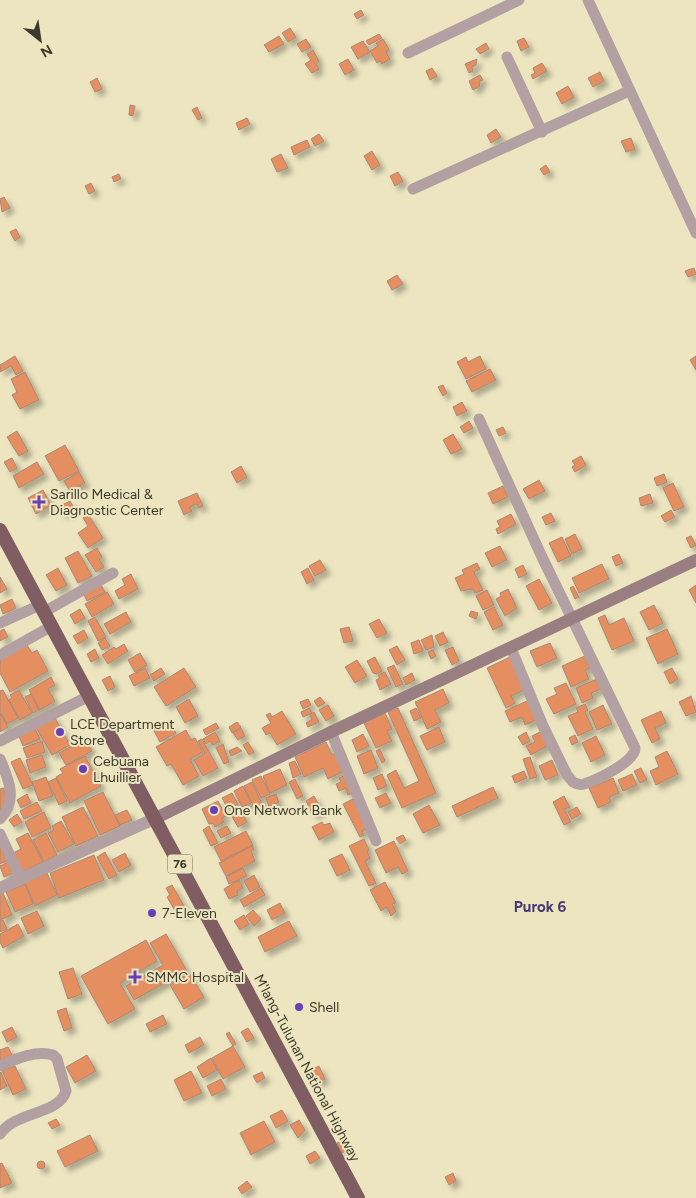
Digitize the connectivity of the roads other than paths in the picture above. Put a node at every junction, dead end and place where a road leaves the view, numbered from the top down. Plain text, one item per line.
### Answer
1 (519, 0) edge
2 (588, 0) edge
3 (408, 53) dead end
4 (507, 57) dead end
5 (629, 91) junction
6 (542, 132) junction
7 (413, 189) dead end
8 (696, 233) edge
9 (479, 419) dead end
10 (0, 530) edge
11 (696, 560) edge
12 (113, 573) dead end
13 (42, 608) junction
14 (573, 619) junction
15 (0, 623) edge
16 (52, 626) junction
17 (511, 648) junction
18 (0, 655) edge
19 (89, 696) junction
20 (331, 732) junction
21 (0, 741) edge
22 (0, 759) edge
23 (156, 818) junction
24 (0, 819) edge
25 (0, 834) edge
26 (376, 841) dead end
27 (21, 879) junction
28 (0, 888) edge
29 (0, 1066) edge
30 (0, 1134) edge
31 (358, 1198) edge

1 - 3 street
2 - 5 street
4 - 6 street
5 - 6 street
5 - 8 street
6 - 7 street
9 - 14 street
10 - 13 highway, M'lang-Tulunan National Highway / 76
11 - 14 main road
12 - 13 street
13 - 15 street
13 - 16 highway, M'lang-Tulunan National Highway / 76
14 - 17 main road
14 - 17 street
16 - 18 street
16 - 19 highway, M'lang-Tulunan National Highway / 76
17 - 20 main road
19 - 21 street
19 - 23 highway, M'lang-Tulunan National Highway / 76
20 - 23 main road
20 - 26 street
22 - 24 street
23 - 27 street
23 - 31 highway, M'lang-Tulunan National Highway / 76
25 - 27 street
27 - 28 street
29 - 30 street

